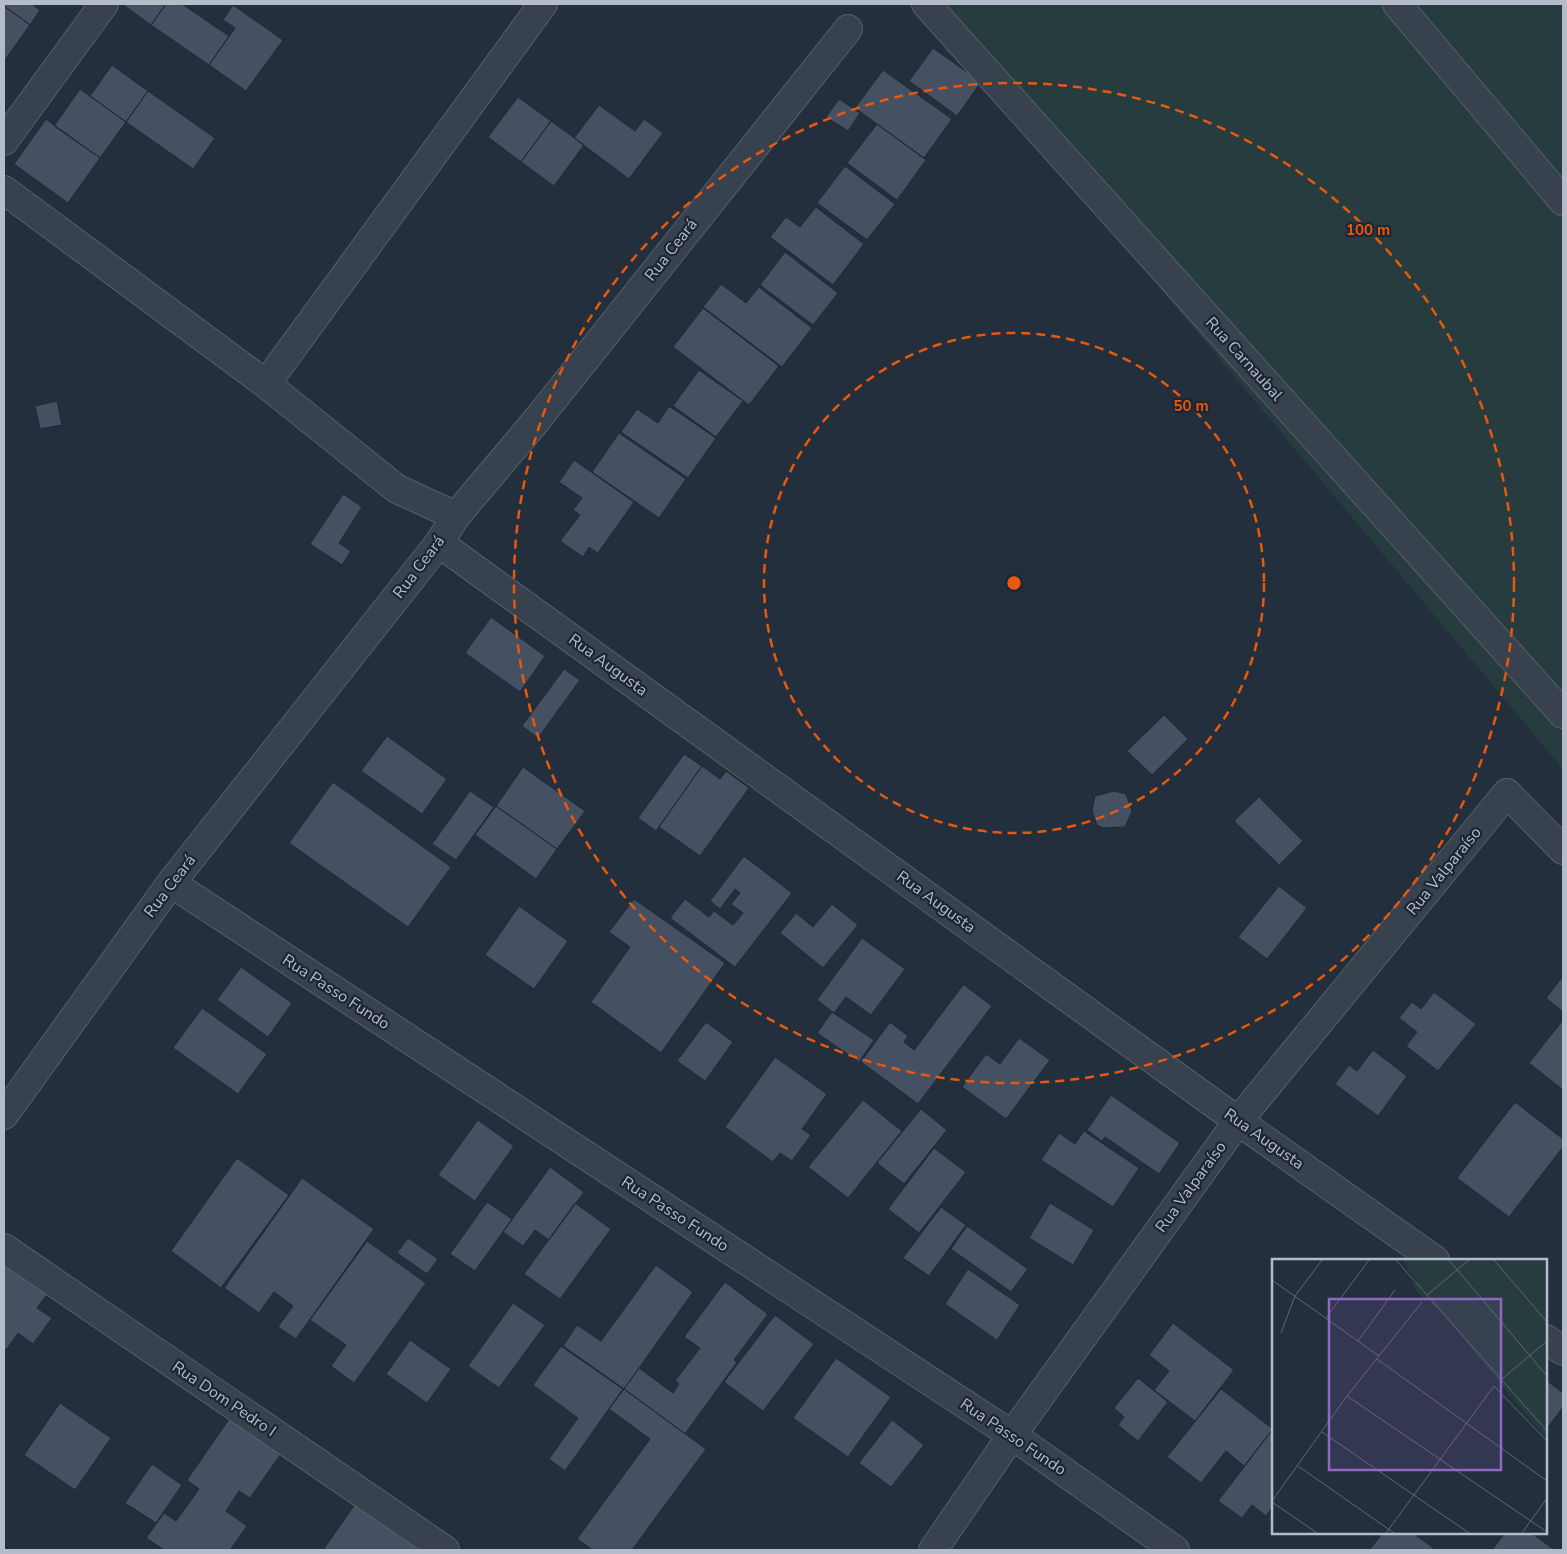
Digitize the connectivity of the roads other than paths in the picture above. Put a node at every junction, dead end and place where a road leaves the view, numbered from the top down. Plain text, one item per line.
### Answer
1 (104, 4) edge
2 (543, 4) edge
3 (926, 4) edge
4 (1397, 4) edge
5 (848, 29) dead end
6 (4, 141) edge
7 (4, 190) edge
8 (1563, 202) edge
9 (266, 384) junction
10 (456, 516) junction
11 (438, 543) junction
12 (1563, 714) edge
13 (1563, 850) edge
14 (170, 883) junction
15 (4, 1115) edge
16 (1238, 1121) junction
17 (4, 1248) edge
18 (1434, 1259) edge
19 (1547, 1340) edge
20 (1563, 1351) edge
21 (1012, 1435) junction
22 (444, 1550) edge
23 (933, 1550) edge
24 (1175, 1550) edge

1 - 6 street
2 - 9 street
3 - 12 street, Rua Carnaubal
4 - 8 street
5 - 10 street, Rua Ceará
7 - 9 street
9 - 10 street
10 - 11 street, Rua Ceará
11 - 14 street, Rua Ceará
11 - 16 street, Rua Augusta
13 - 16 street, Rua Valparaíso
14 - 15 street, Rua Ceará
14 - 21 street, Rua Passo Fundo
16 - 18 street, Rua Augusta
16 - 21 street, Rua Valparaíso
17 - 22 street, Rua Dom Pedro I
19 - 20 street
21 - 23 street, Rua Valparaíso
21 - 24 street, Rua Passo Fundo

